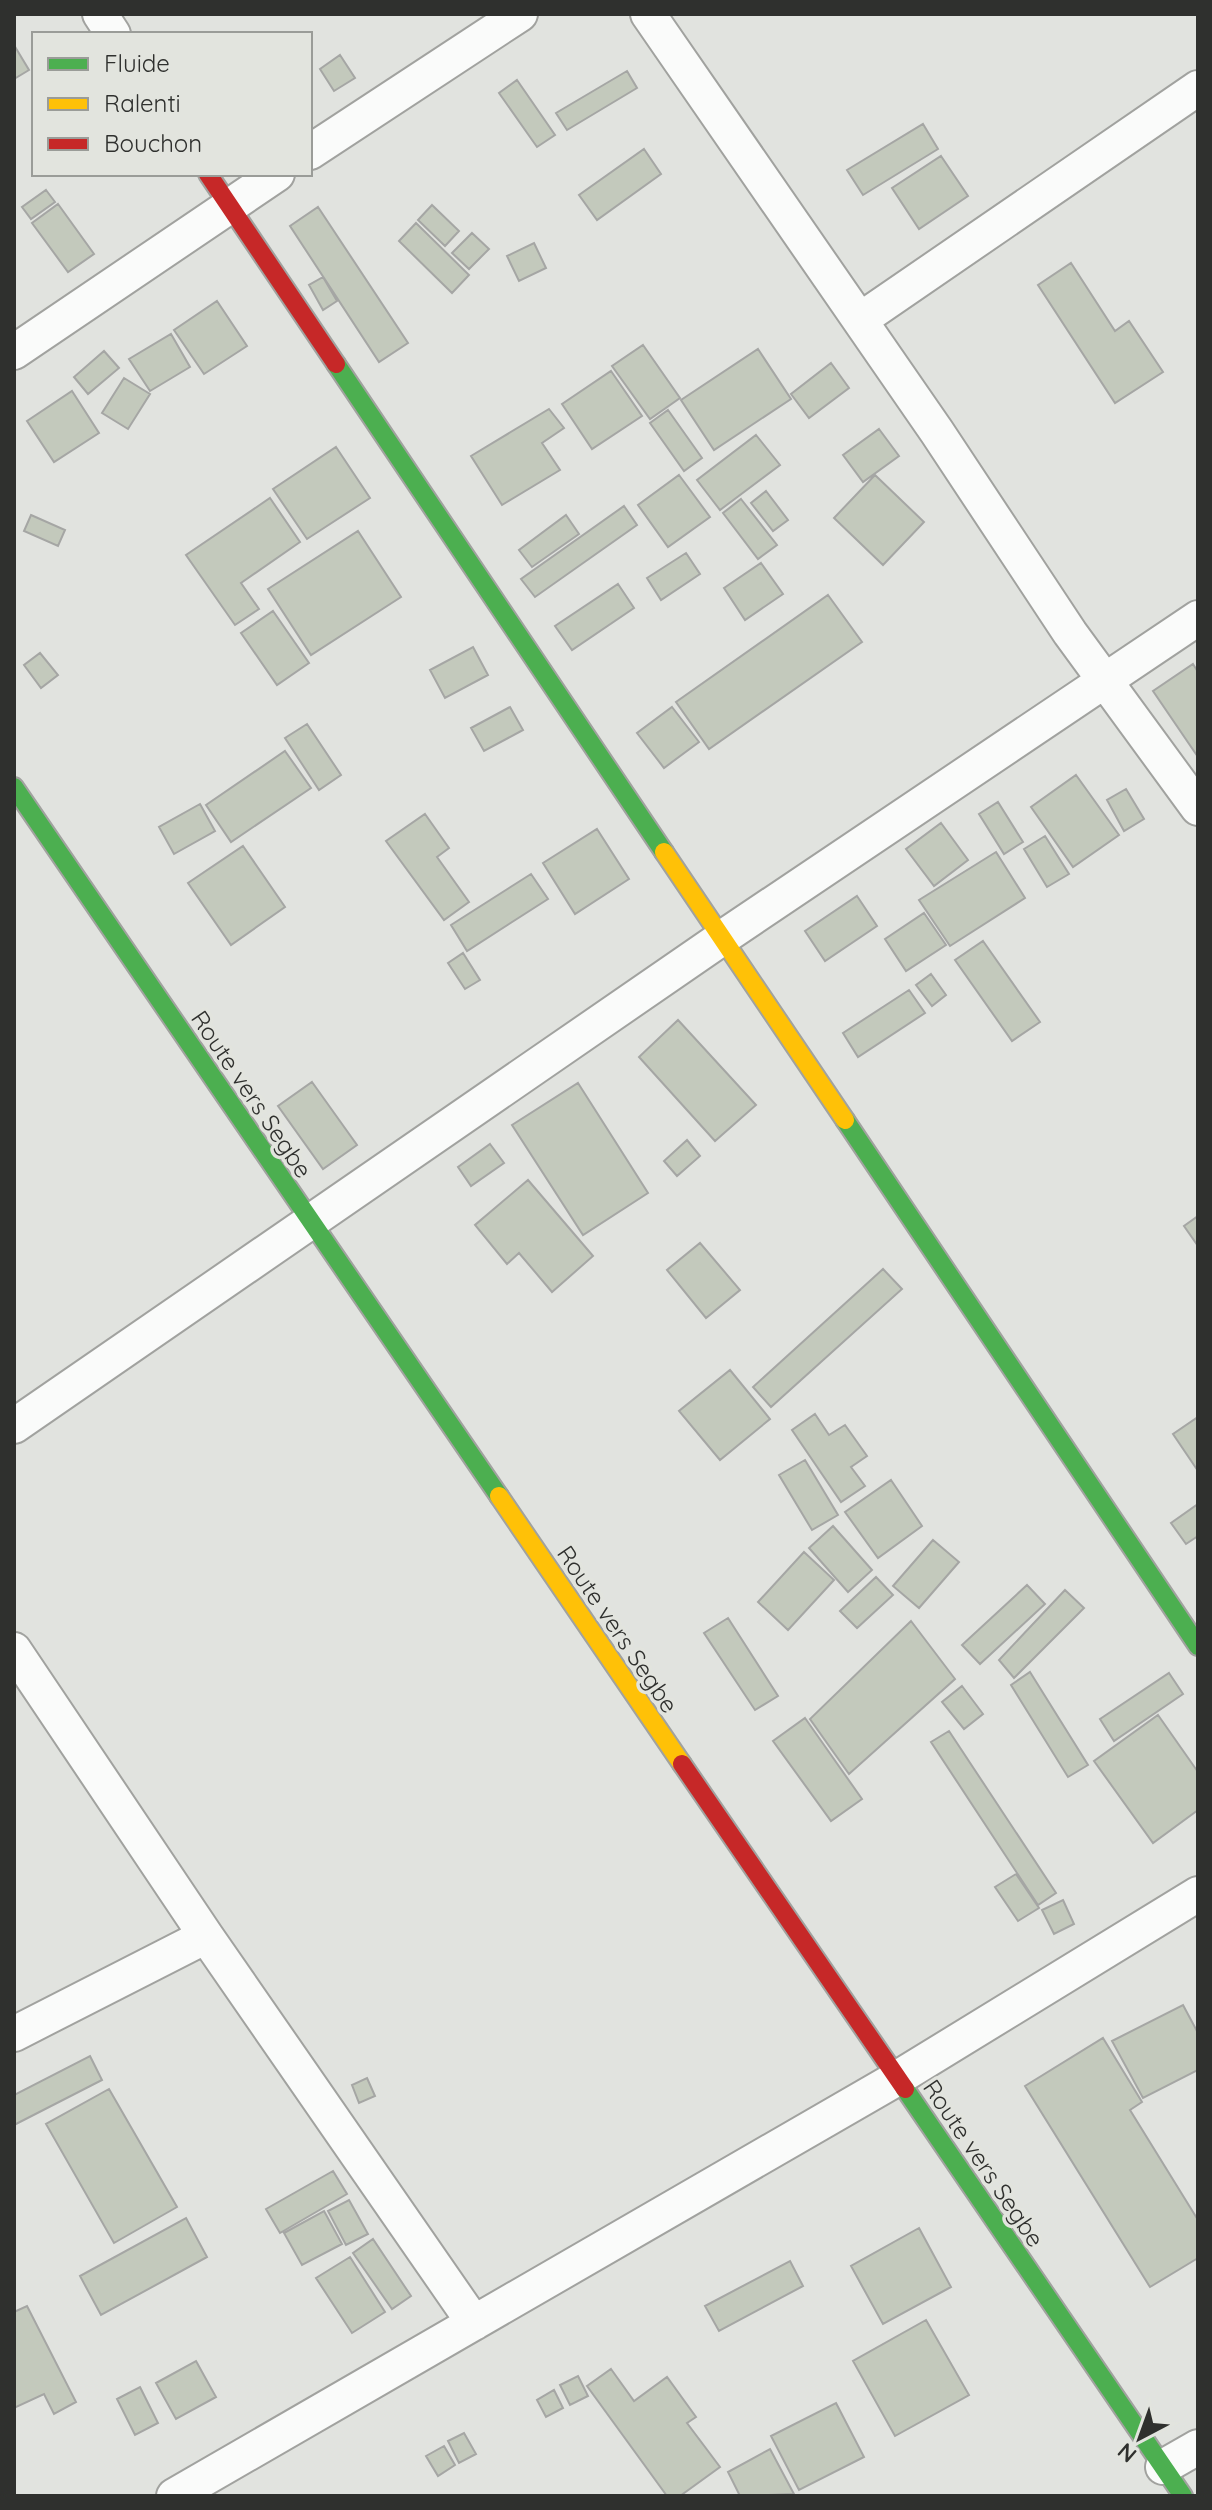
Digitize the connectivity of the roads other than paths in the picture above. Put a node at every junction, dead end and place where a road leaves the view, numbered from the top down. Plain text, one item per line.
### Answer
1 (100, 14) edge
2 (520, 14) edge
3 (648, 14) edge
4 (112, 32) edge
5 (1198, 88) edge
6 (312, 151) edge
7 (209, 176) edge
8 (274, 176) edge
9 (229, 206) junction
10 (860, 320) junction
11 (14, 352) edge
12 (1198, 618) edge
13 (1104, 681) junction
14 (14, 787) edge
15 (1198, 808) edge
16 (722, 938) junction
17 (310, 1223) junction
18 (14, 1426) edge
19 (1198, 1646) edge
20 (14, 1650) edge
21 (1198, 1894) edge
22 (206, 1936) junction
23 (14, 2034) edge
24 (896, 2079) junction
25 (474, 2323) junction
26 (1198, 2447) edge
27 (1163, 2467) junction
28 (174, 2496) edge
29 (1183, 2496) edge

1 - 4 street
2 - 6 street
3 - 10 street
5 - 10 street
7 - 9 main road
8 - 9 street
9 - 11 street
9 - 16 main road
10 - 13 street
12 - 13 street
13 - 15 street
13 - 16 street
14 - 17 main road, Route vers Segbe
16 - 17 street
16 - 19 main road
17 - 18 street
17 - 24 main road, Route vers Segbe
20 - 22 street
21 - 24 street
22 - 23 street
22 - 25 street
24 - 25 street
24 - 27 main road, Route vers Segbe
25 - 28 street
26 - 27 street
27 - 29 main road, Route vers Segbe

